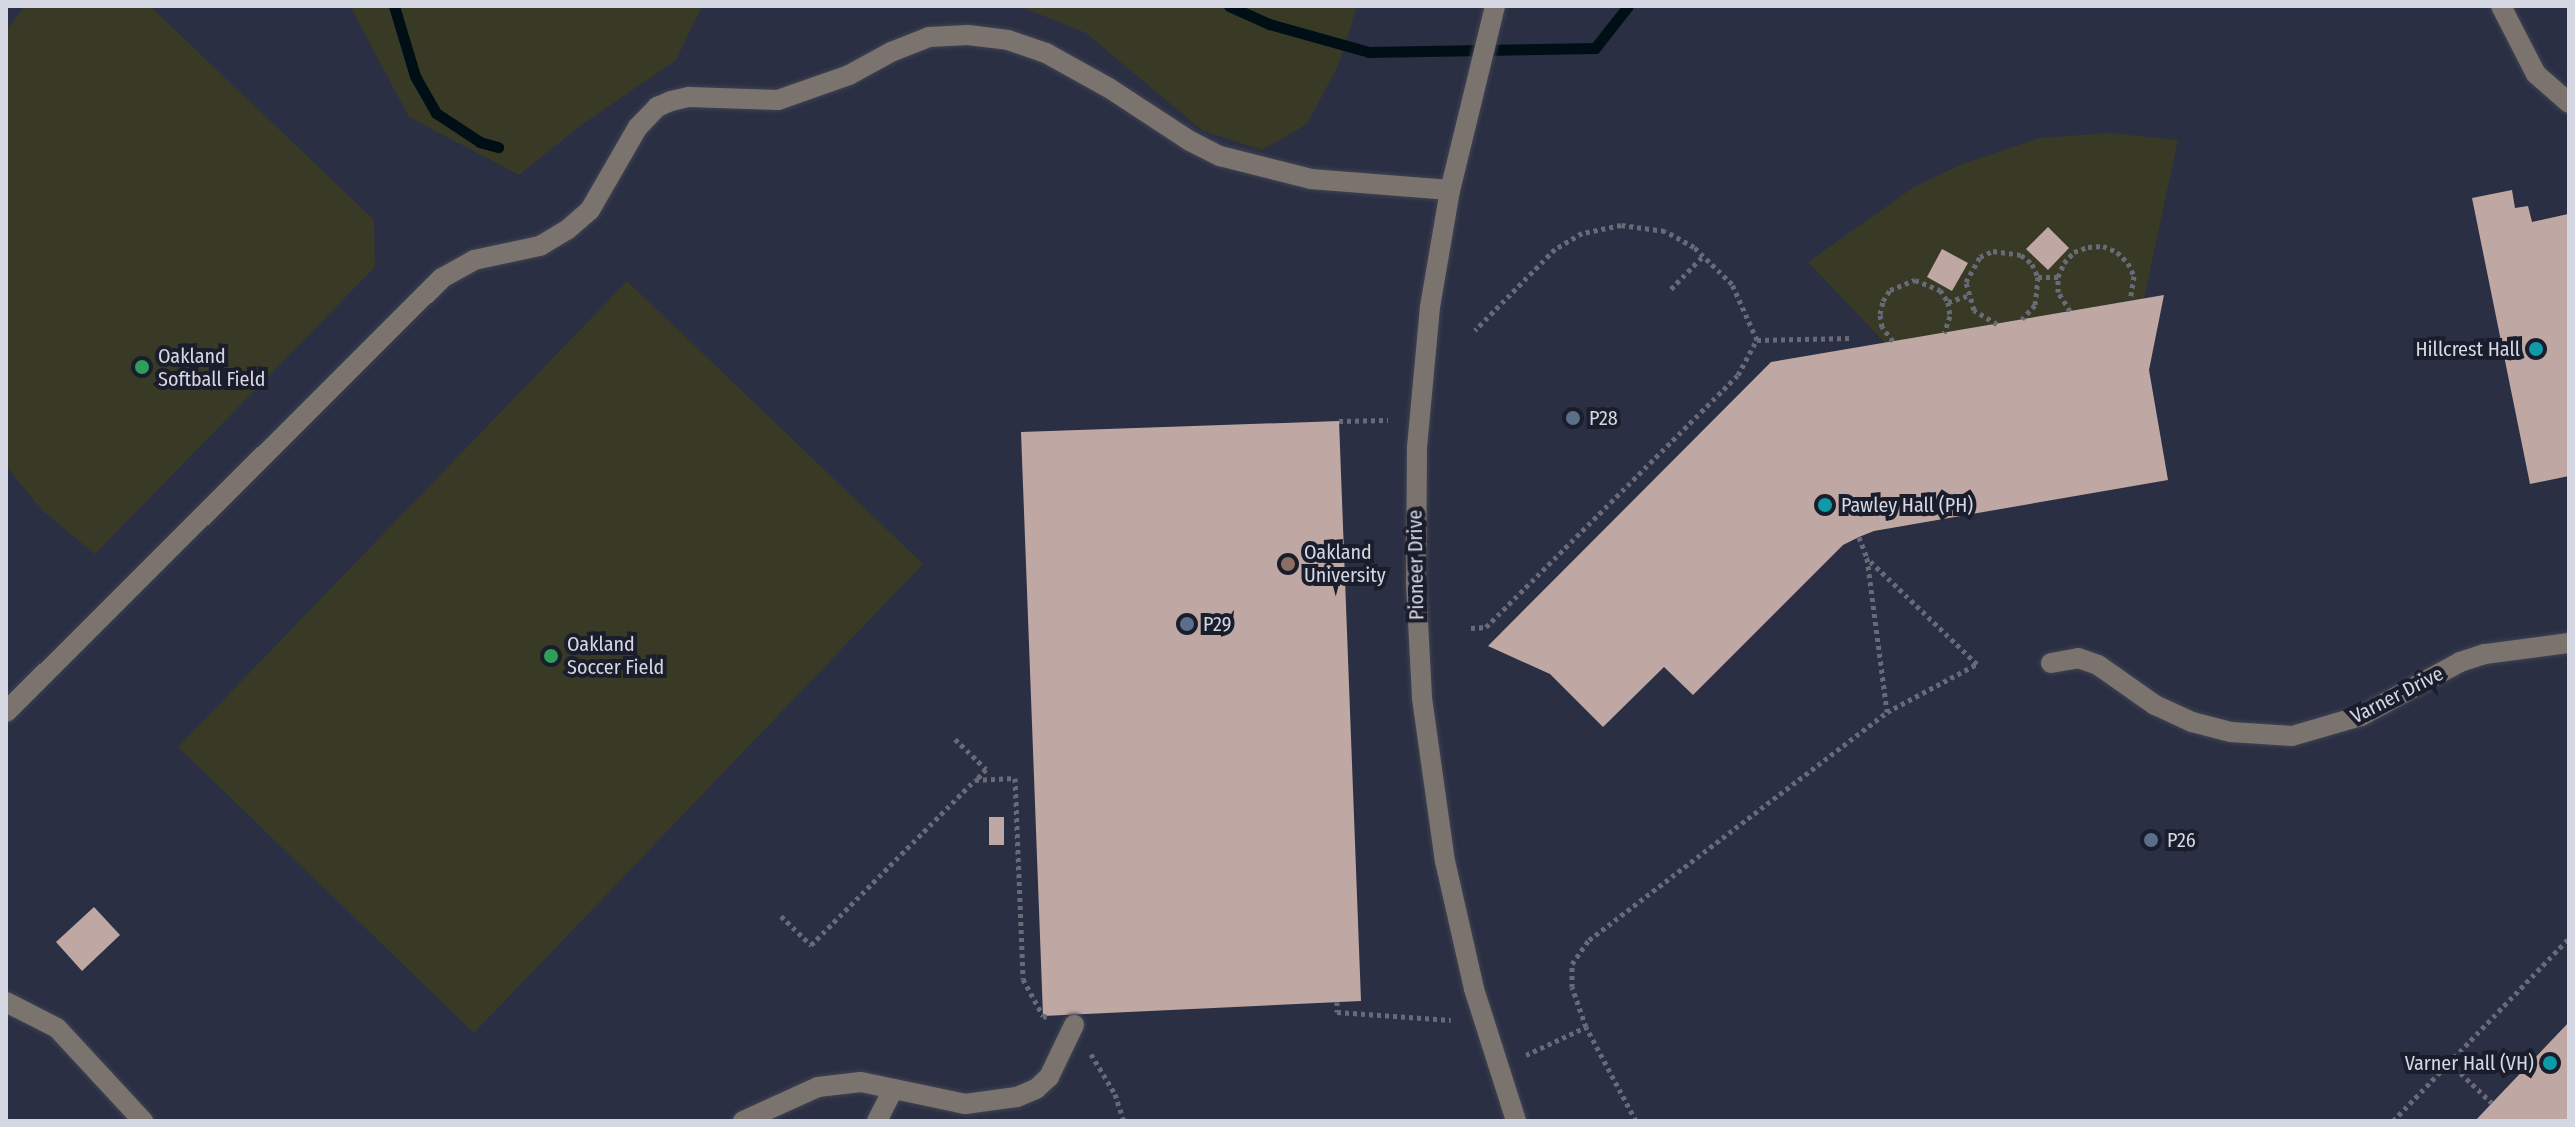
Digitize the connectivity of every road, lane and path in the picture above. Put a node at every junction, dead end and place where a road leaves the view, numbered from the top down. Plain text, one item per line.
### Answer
1 (1495, 6) edge
2 (2501, 6) edge
3 (2569, 103) edge
4 (1450, 190) junction
5 (1703, 256) junction
6 (2038, 277) junction
7 (2058, 277) junction
8 (1671, 289) dead end
9 (1967, 296) junction
10 (2130, 300) dead end
11 (1948, 302) junction
12 (2070, 311) dead end
13 (2022, 319) dead end
14 (1997, 324) dead end
15 (1475, 330) dead end
16 (1944, 333) dead end
17 (1852, 338) dead end
18 (1757, 340) junction
19 (1893, 341) dead end
20 (1388, 420) dead end
21 (1339, 421) dead end
22 (1859, 537) dead end
23 (1867, 558) junction
24 (1471, 628) dead end
25 (2569, 643) edge
26 (2051, 663) dead end
27 (6, 712) edge
28 (1887, 712) junction
29 (955, 739) dead end
30 (975, 780) junction
31 (781, 916) dead end
32 (2569, 938) edge
33 (6, 1002) edge
34 (1337, 1002) dead end
35 (1043, 1016) dead end
36 (1451, 1020) dead end
37 (1074, 1025) dead end
38 (1586, 1027) junction
39 (1522, 1057) dead end
40 (2449, 1062) junction
41 (893, 1089) junction
42 (2492, 1103) dead end
43 (143, 1121) edge
44 (743, 1121) edge
45 (877, 1121) edge
46 (1516, 1121) edge
47 (1636, 1121) edge
48 (2393, 1121) edge

1 - 4 street, Pioneer Drive
2 - 3 street
4 - 27 street
4 - 46 street, Pioneer Drive
5 - 8 path
5 - 15 path
5 - 18 path
6 - 7 path
6 - 9 path
6 - 13 path
7 - 10 path
7 - 12 path
9 - 11 path
9 - 14 path
11 - 16 path
11 - 19 path
17 - 18 path
18 - 24 path
20 - 21 path
22 - 23 path
23 - 28 path
23 - 28 path
25 - 26 street, Varner Drive
28 - 38 path
29 - 30 path
30 - 31 path
30 - 35 path
32 - 40 path
33 - 43 street
34 - 36 path
37 - 41 street
38 - 39 path
38 - 47 path
40 - 42 path
40 - 48 path
41 - 44 street
41 - 45 street

